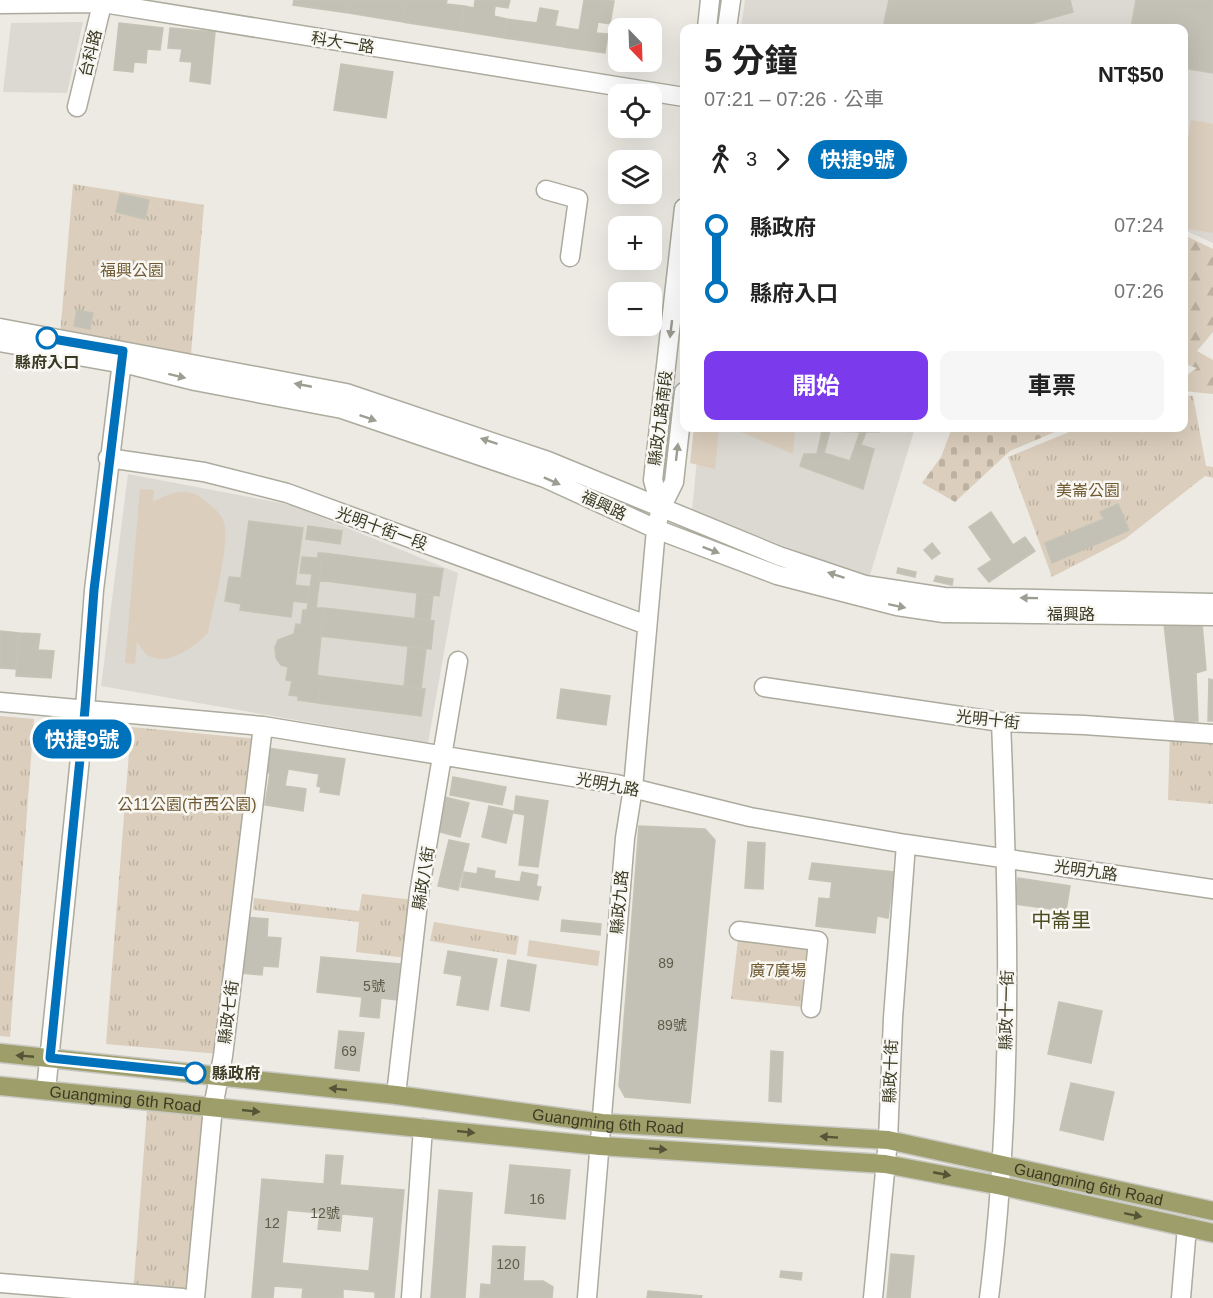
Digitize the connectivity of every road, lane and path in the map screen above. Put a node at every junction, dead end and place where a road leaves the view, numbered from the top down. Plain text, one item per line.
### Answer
1 (710, 0) edge
2 (731, 0) edge
3 (103, 1) edge
4 (0, 3) edge
5 (707, 24) edge
6 (728, 24) edge
7 (680, 96) edge
8 (77, 107) dead end
9 (546, 190) dead end
10 (680, 243) edge
11 (570, 257) dead end
12 (0, 328) edge
13 (0, 342) edge
14 (122, 358) junction
15 (680, 428) edge
16 (108, 458) junction
17 (661, 508) junction
18 (656, 529) junction
19 (1213, 603) edge
20 (1213, 616) edge
21 (647, 626) junction
22 (458, 661) dead end
23 (764, 687) dead end
24 (0, 702) edge
25 (85, 709) junction
26 (1000, 722) junction
27 (263, 726) junction
28 (1213, 734) edge
29 (444, 756) junction
30 (633, 788) junction
31 (906, 844) junction
32 (1006, 858) junction
33 (1213, 889) edge
34 (739, 931) dead end
35 (811, 1008) dead end
36 (0, 1053) edge
37 (50, 1058) junction
38 (219, 1076) junction
39 (0, 1086) edge
40 (46, 1090) junction
41 (396, 1095) junction
42 (213, 1107) junction
43 (602, 1123) junction
44 (423, 1128) junction
45 (888, 1140) junction
46 (600, 1146) junction
47 (885, 1164) junction
48 (1003, 1164) junction
49 (1002, 1186) junction
50 (1213, 1211) edge
51 (1187, 1227) junction
52 (1213, 1233) edge
53 (0, 1283) edge
54 (183, 1298) edge
55 (195, 1298) edge
56 (411, 1298) edge
57 (587, 1298) edge
58 (873, 1298) edge
59 (989, 1298) edge
60 (1181, 1298) edge

1 - 5 street
2 - 6 street
3 - 4 street, 科大一路
3 - 7 street, 科大一路
3 - 8 street, 台科路
9 - 11 street
10 -> 17 street, 縣政九路南段
12 - 14 street, 福興路
13 - 14 street, 福興路
14 - 16 street
17 -> 14 street, 福興路
14 -> 18 street, 福興路
17 -> 15 street, 縣政九路南段
16 - 21 street, 光明十街一段
16 - 25 street
17 - 18 street, 縣政九路
19 -> 17 street, 福興路
18 -> 20 street, 福興路
18 - 21 street, 縣政九路
21 - 30 street, 縣政九路
22 - 29 street, 縣政八街
23 - 26 street, 光明十街
24 - 25 street, 光明九路
25 - 27 street, 光明九路
25 - 37 street
26 - 28 street, 光明十街
26 - 32 street, 縣政十一街
27 - 29 street, 光明九路
27 - 38 street, 縣政七街
29 - 30 street, 光明九路
29 - 41 street, 縣政八街
30 - 31 street, 光明九路
30 - 43 street, 縣政九路
31 - 32 street, 光明九路
31 - 45 street, 縣政十街
32 - 33 street, 光明九路
32 - 48 street, 縣政十一街
34 - 35 street
37 -> 36 main road, Guangming 6th Road
37 - 38 main road, Guangming 6th Road
37 - 40 street
41 -> 38 main road, Guangming 6th Road
38 - 42 street, 縣政七街
39 - 40 main road, Guangming 6th Road
40 - 42 main road, Guangming 6th Road
41 - 43 main road, Guangming 6th Road
42 -> 44 main road, Guangming 6th Road
42 - 55 street, 縣政七街
45 -> 43 main road, Guangming 6th Road
43 - 46 street, 縣政九路
44 -> 46 main road, Guangming 6th Road
44 - 56 street
45 - 47 street, 縣政十街
45 - 48 main road, Guangming 6th Road
46 -> 47 main road, Guangming 6th Road
46 - 57 street, 縣政九路
47 -> 49 main road, Guangming 6th Road
47 - 58 street, 縣政十街
48 - 49 street, 縣政十一街
48 - 50 main road, Guangming 6th Road
49 -> 51 main road, Guangming 6th Road
49 - 59 street, 縣政十一街
51 - 52 main road, Guangming 6th Road
51 - 60 street
53 - 54 street

